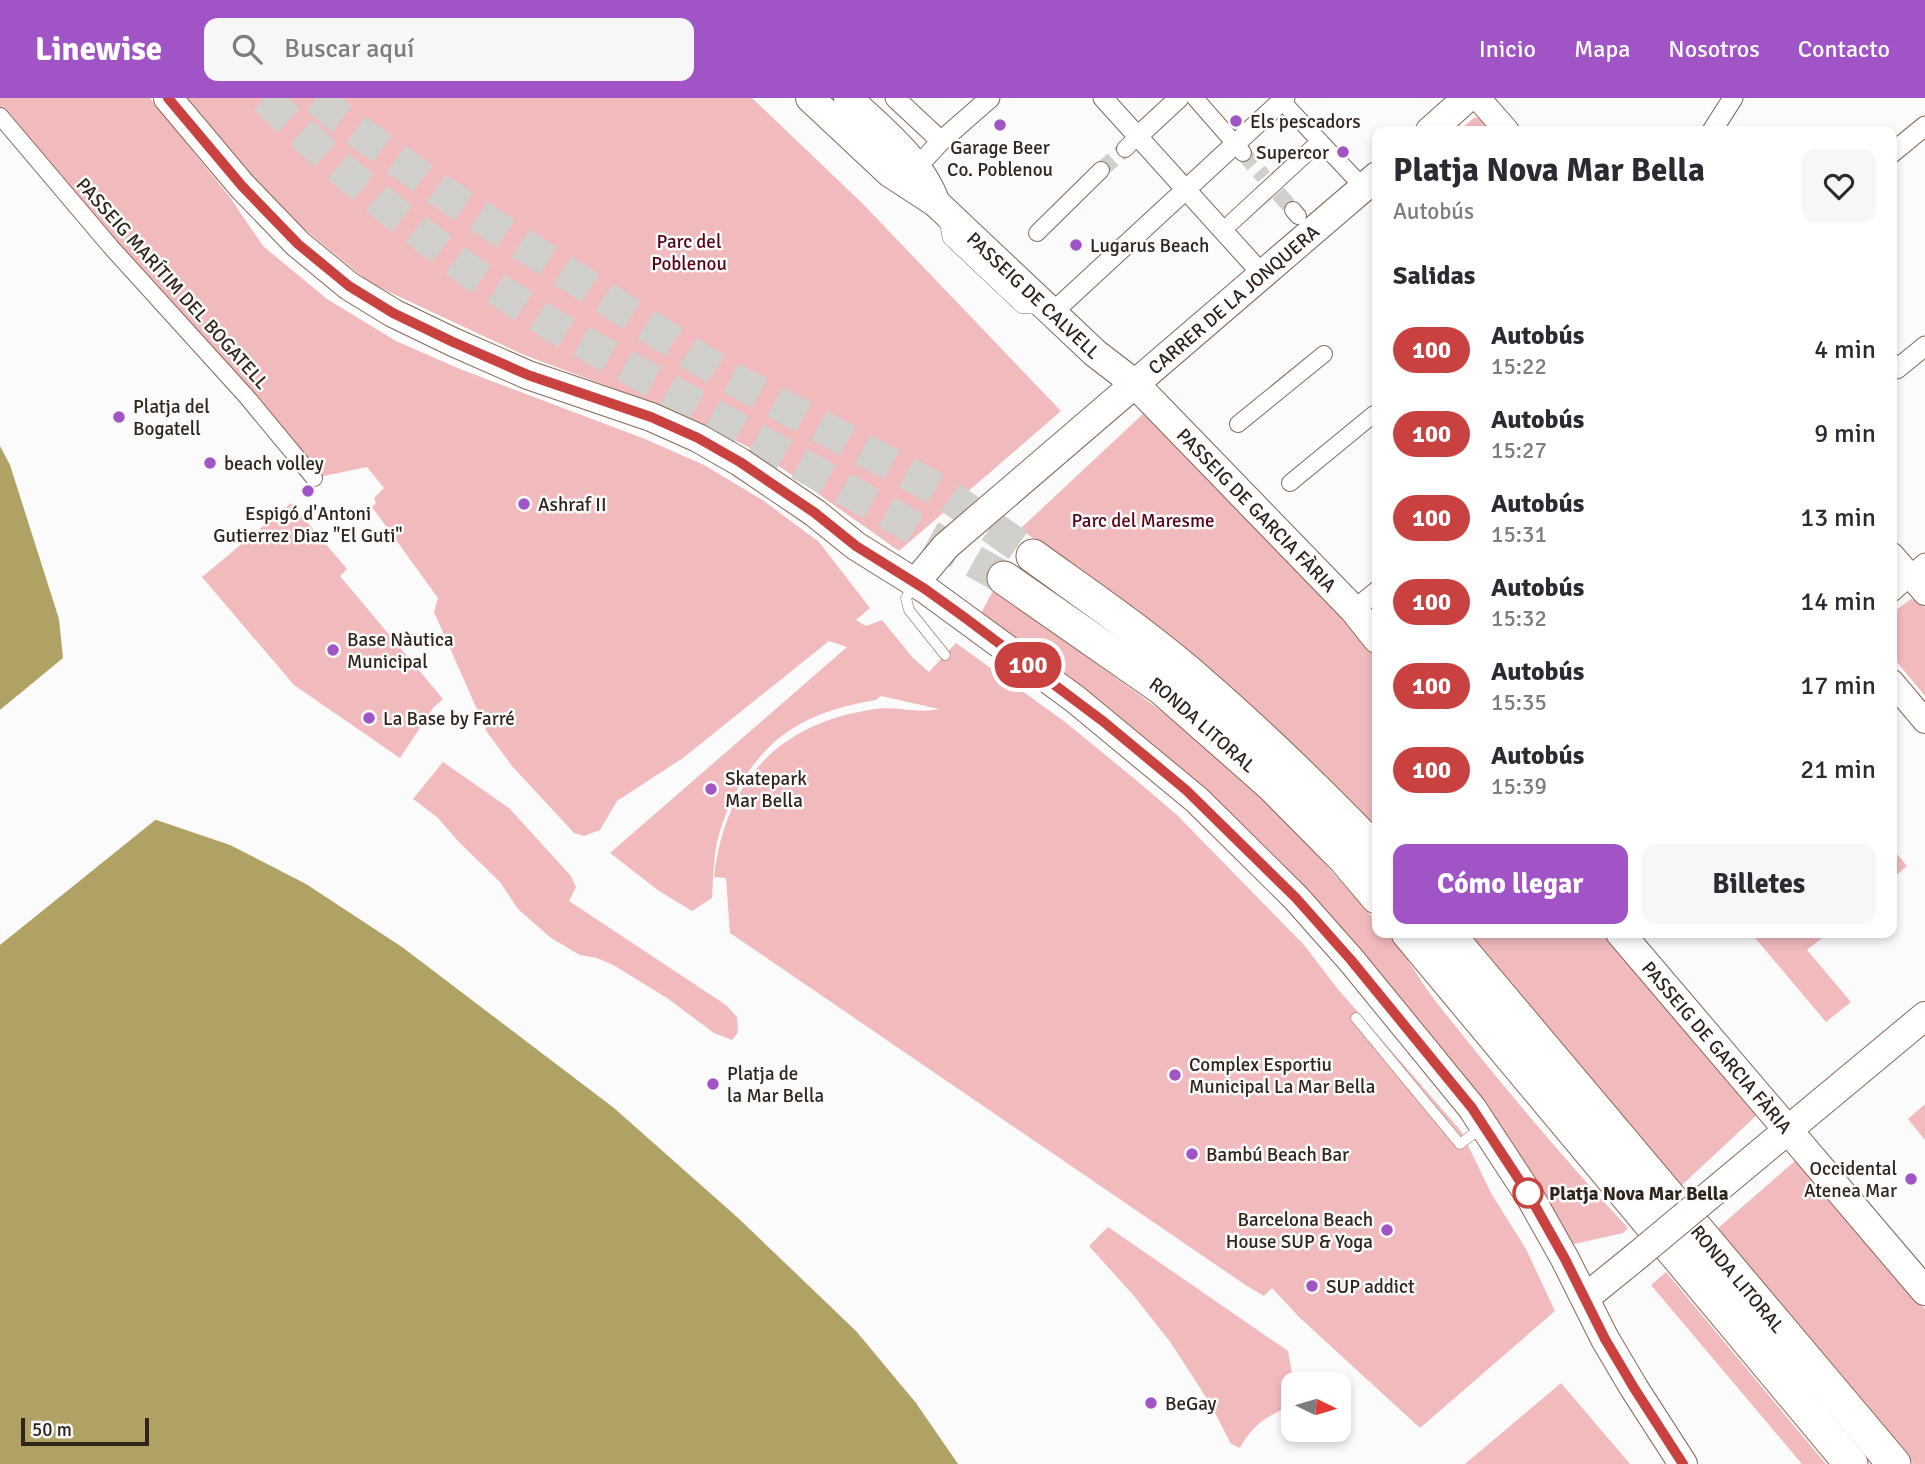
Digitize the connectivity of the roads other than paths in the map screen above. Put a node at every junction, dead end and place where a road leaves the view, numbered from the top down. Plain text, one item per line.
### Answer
1 (168, 98) edge
2 (810, 98) edge
3 (848, 98) edge
4 (895, 98) edge
5 (990, 98) edge
6 (1103, 98) edge
7 (1179, 98) edge
8 (1195, 98) edge
9 (1467, 98) edge
10 (1478, 98) edge
11 (1733, 98) edge
12 (1282, 99) edge
13 (0, 116) edge
14 (1437, 126) edge
15 (1503, 126) edge
16 (1715, 126) edge
17 (1925, 126) edge
18 (941, 141) junction
19 (1320, 141) junction
20 (1131, 142) junction
21 (1239, 148) junction
22 (1897, 149) edge
23 (917, 167) junction
24 (1101, 170) tunnel mouth
25 (1371, 182) edge
26 (1186, 188) junction
27 (939, 206) junction
28 (1232, 222) dead end
29 (1037, 233) dead end
30 (1263, 275) junction
31 (1050, 311) junction
32 (1925, 346) edge
33 (1324, 354) dead end
34 (1897, 369) edge
35 (1134, 383) junction
36 (1372, 416) edge
37 (1095, 419) junction
38 (1171, 421) junction
39 (1238, 424) dead end
40 (314, 478) dead end
41 (1290, 483) dead end
42 (1033, 556) tunnel mouth
43 (1897, 561) edge
44 (1004, 578) tunnel mouth
45 (1913, 581) edge
46 (915, 583) junction
47 (1372, 595) edge
48 (1354, 610) junction
49 (1372, 633) edge
50 (945, 655) dead end
51 (1897, 688) edge
52 (1925, 721) edge
53 (1372, 847) edge
54 (1372, 891) edge
55 (1412, 938) edge
56 (1451, 938) edge
57 (1624, 938) edge
58 (1925, 1016) edge
59 (1356, 1018) dead end
60 (1484, 1126) junction
61 (1788, 1129) junction
62 (1925, 1291) edge
63 (1585, 1298) junction
64 (1683, 1464) edge
65 (1851, 1464) edge
66 (1894, 1464) edge

1 - 46 main road
2 - 27 main road, PASSEIG DE CALVELL
3 - 23 main road, PASSEIG DE CALVELL
4 - 18 street
5 - 18 street
6 - 20 street
7 - 20 street
8 - 21 street
9 - 14 main road
10 - 15 street
11 - 16 street
12 - 19 street
12 - 21 street
13 - 40 street, PASSEIG MARÍTIM DEL BOGATELL
17 - 22 street
18 - 23 street
19 - 25 street
19 - 28 street
20 - 26 street
21 - 26 street
23 - 27 main road, PASSEIG DE CALVELL
24 - 29 street
25 - 30 main road, CARRER DE LA JONQUERA
26 - 30 street
26 - 31 street
27 - 31 main road, PASSEIG DE CALVELL
30 - 35 main road, CARRER DE LA JONQUERA
31 - 35 main road, PASSEIG DE CALVELL
32 - 34 street
33 - 39 street
35 - 37 main road, CARRER DE LA JONQUERA
35 - 38 main road, PASSEIG DE GARCIA FÀRIA
36 - 41 street
37 - 38 main road
37 - 46 main road, CARRER DE LA JONQUERA
38 - 48 main road, PASSEIG DE GARCIA FÀRIA
42 - 53 highway, RONDA LITORAL
43 - 45 street
44 - 54 highway, RONDA LITORAL
46 - 50 lane
46 - 60 main road
47 - 48 street
48 - 49 main road, PASSEIG DE GARCIA FÀRIA
51 - 52 street
55 - 65 highway, RONDA LITORAL
56 - 66 highway, RONDA LITORAL
57 - 61 main road, PASSEIG DE GARCIA FÀRIA
58 - 61 main road
59 - 60 lane
60 - 63 main road
61 - 62 main road, PASSEIG DE GARCIA FÀRIA
61 - 63 main road, bridge
63 - 64 main road

